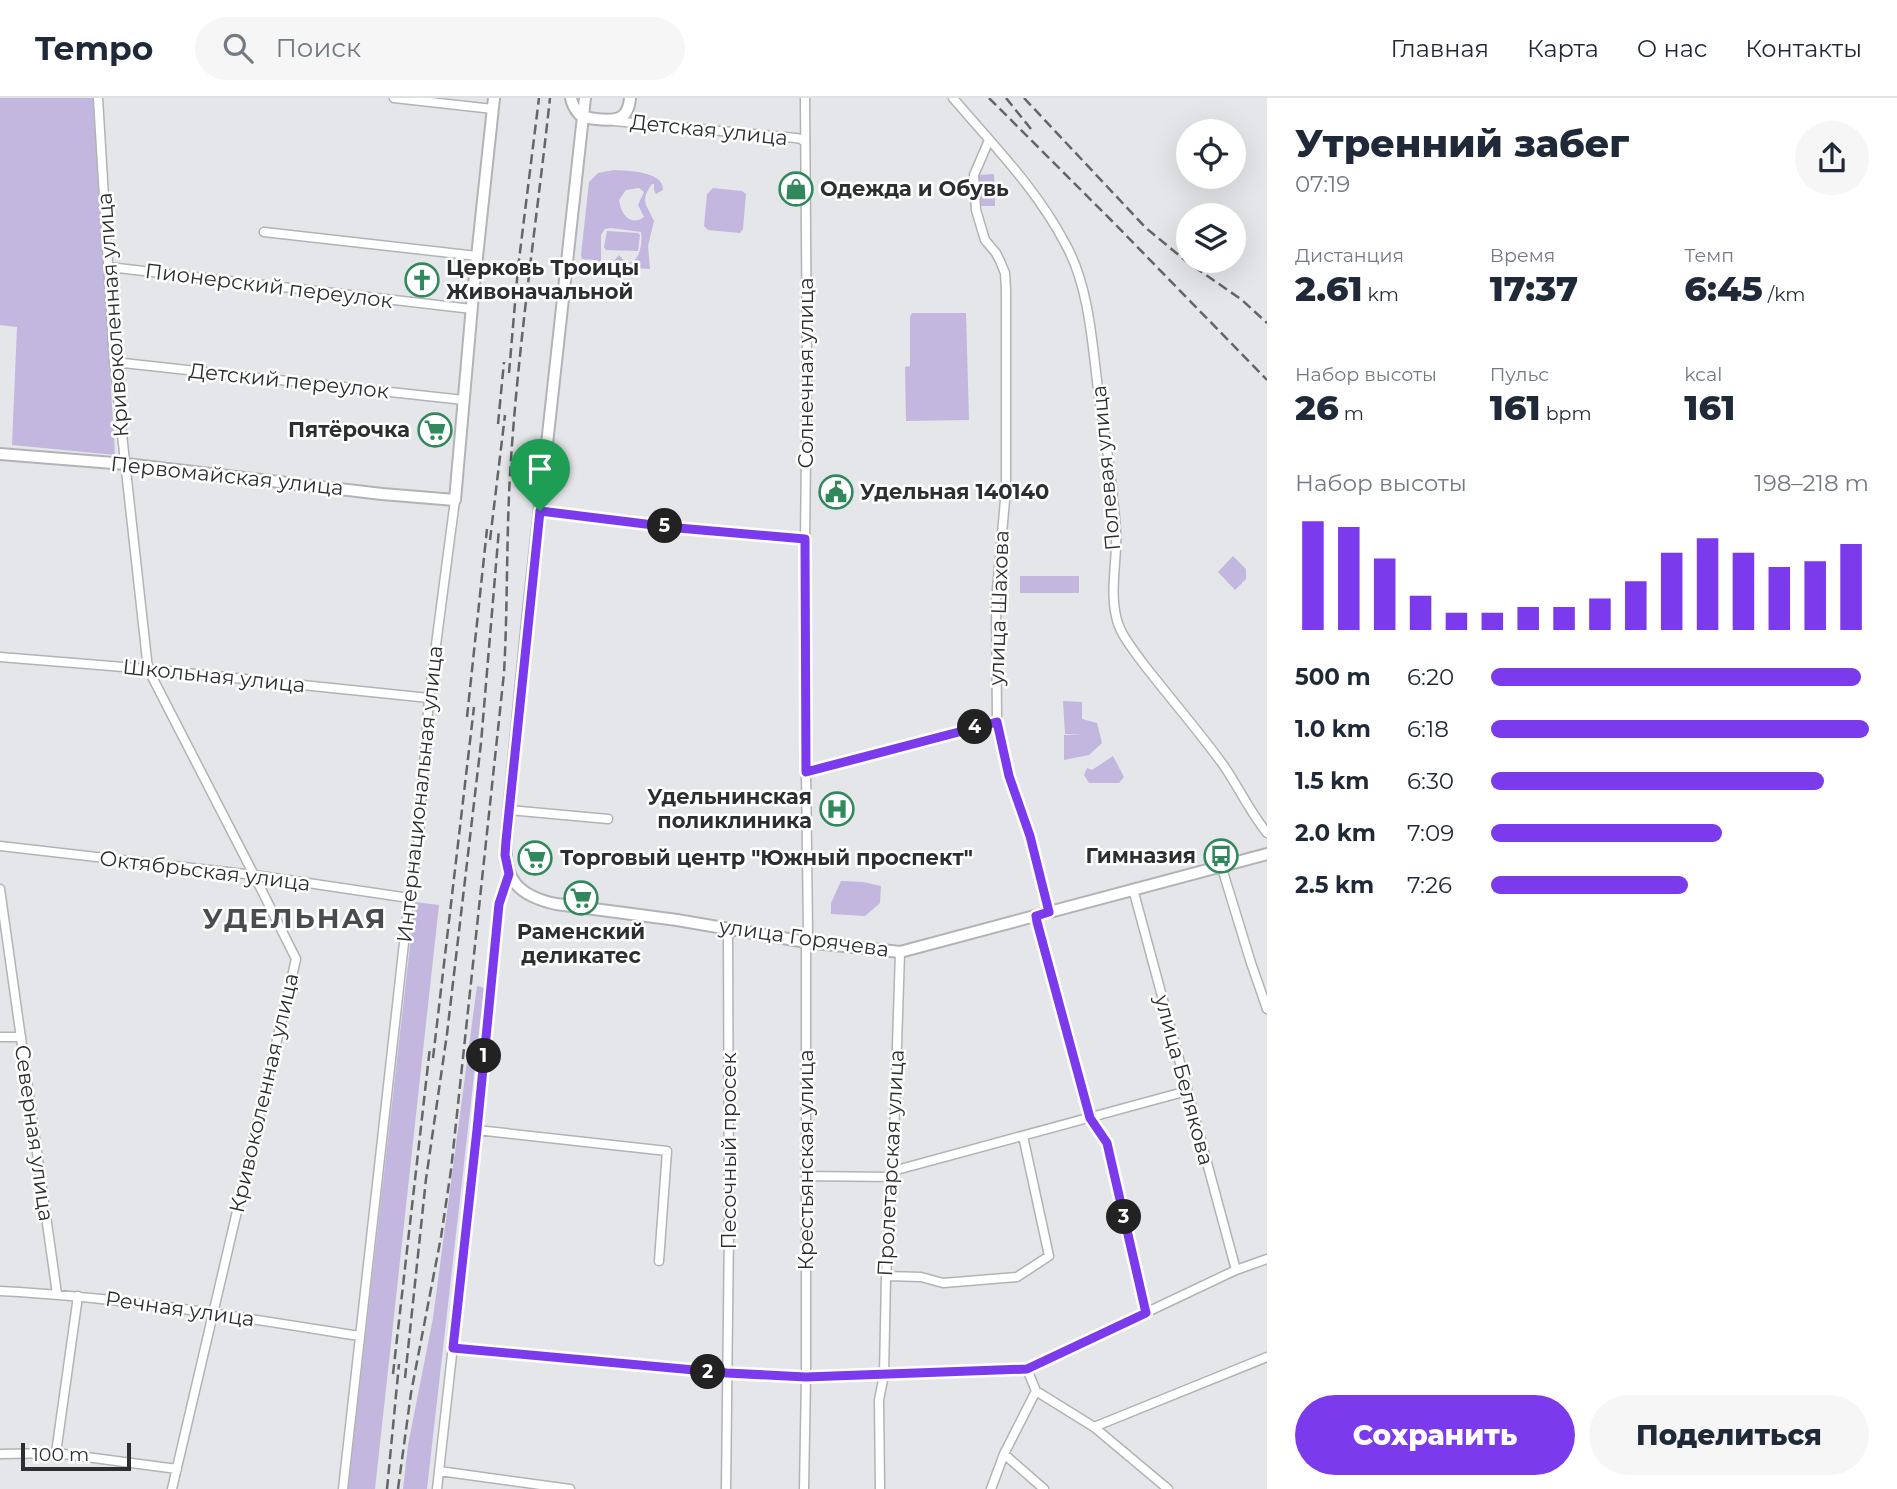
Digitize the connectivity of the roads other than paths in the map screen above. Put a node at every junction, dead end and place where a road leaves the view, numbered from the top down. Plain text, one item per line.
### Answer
1 (98, 98) edge
2 (394, 98) edge
3 (571, 98) edge
4 (585, 98) edge
5 (630, 98) edge
6 (804, 98) edge
7 (953, 98) edge
8 (494, 104) edge
9 (583, 117) junction
10 (611, 120) junction
11 (989, 140) junction
12 (805, 142) junction
13 (264, 232) dead end
14 (477, 256) junction
15 (108, 267) junction
16 (472, 309) junction
17 (114, 362) junction
18 (464, 400) junction
19 (0, 454) edge
20 (126, 464) junction
21 (454, 500) junction
22 (540, 511) junction
23 (805, 539) junction
24 (0, 657) edge
25 (148, 669) junction
26 (429, 698) junction
27 (997, 722) junction
28 (806, 772) junction
29 (509, 810) junction
30 (608, 819) dead end
31 (1267, 833) edge
32 (0, 846) edge
33 (1267, 854) edge
34 (1220, 865) junction
35 (509, 874) junction
36 (254, 875) junction
37 (0, 889) edge
38 (1133, 889) junction
39 (409, 898) junction
40 (1049, 912) junction
41 (1036, 916) junction
42 (728, 928) junction
43 (806, 942) junction
44 (900, 952) junction
45 (1267, 1009) edge
46 (0, 1037) edge
47 (21, 1037) junction
48 (1187, 1091) junction
49 (1090, 1118) junction
50 (477, 1130) junction
51 (1023, 1136) junction
52 (893, 1174) junction
53 (806, 1177) junction
54 (1267, 1259) edge
55 (659, 1261) dead end
56 (1236, 1270) junction
57 (886, 1276) junction
58 (0, 1290) edge
59 (57, 1294) junction
60 (78, 1296) junction
61 (213, 1312) junction
62 (1146, 1313) junction
63 (359, 1336) junction
64 (453, 1348) junction
65 (1267, 1357) edge
66 (1027, 1369) junction
67 (727, 1373) junction
68 (884, 1375) junction
69 (806, 1377) junction
70 (1036, 1391) junction
71 (1094, 1427) junction
72 (56, 1453) junction
73 (0, 1454) edge
74 (1004, 1454) junction
75 (177, 1469) junction
76 (439, 1471) junction
77 (172, 1489) edge
78 (343, 1489) edge
79 (437, 1489) edge
80 (570, 1489) edge
81 (726, 1489) edge
82 (804, 1489) edge
83 (880, 1489) edge
84 (991, 1489) edge
85 (1044, 1489) edge
86 (1168, 1489) edge

1 - 15 street, Кривоколенная улица
2 - 8 street
3 - 9 main road
4 - 9 main road
5 - 10 main road
6 - 12 street, Солнечная улица
7 - 11 street, Полевая улица
8 - 14 main road, Интернациональная улица
9 - 10 main road
9 - 22 main road
10 - 12 street, Детская улица
11 - 27 street, улица Шахова
11 - 31 street, Полевая улица
12 - 23 street, Солнечная улица
13 - 14 street
14 - 16 main road, Интернациональная улица
15 - 16 street, Пионерский переулок
15 - 17 street, Кривоколенная улица
16 - 18 main road, Интернациональная улица
17 - 18 street, Детский переулок
17 - 20 street, Кривоколенная улица
18 - 21 main road, Интернациональная улица
19 - 20 main road, Первомайская улица
20 - 21 main road, Первомайская улица
20 - 25 street, Кривоколенная улица
21 - 26 street, Интернациональная улица
22 - 23 street
22 - 29 main road
23 - 28 street, Солнечная улица
24 - 25 street, Школьная улица
25 - 26 street, Школьная улица
25 - 36 street, Кривоколенная улица
26 - 39 street, Интернациональная улица
27 - 28 street
27 - 40 street, улица Шахова
28 - 43 street, Солнечная улица
29 - 30 street
29 - 35 main road
32 - 36 street, Октябрьская улица
33 - 34 main road, улица Горячева
34 - 38 main road, улица Горячева
34 - 45 street
35 - 42 main road, улица Горячева
35 - 50 street
36 - 39 street, Октябрьская улица
36 - 61 street, Кривоколенная улица
37 - 47 street, Северная улица
38 - 40 main road, улица Горячева
38 - 48 street, улица Белякова
39 - 63 street, Интернациональная улица
40 - 41 main road, улица Горячева
41 - 44 main road, улица Горячева
41 - 49 street
42 - 43 main road, улица Горячева
42 - 67 street, Песочный просек
43 - 44 main road, улица Горячева
43 - 53 street, Крестьянская улица
44 - 52 street, Пролетарская улица
46 - 47 street
47 - 59 street, Северная улица
48 - 49 street
48 - 56 street, улица Белякова
49 - 51 street
49 - 62 street
50 - 55 street
50 - 64 street
51 - 52 street
51 - 57 street
52 - 53 street
52 - 57 street, Пролетарская улица
53 - 69 street, Крестьянская улица
54 - 56 street
56 - 62 street
57 - 68 street, Пролетарская улица
58 - 59 street, Речная улица
59 - 60 street, Речная улица
60 - 61 street, Речная улица
60 - 72 street
61 - 63 street, Речная улица
61 - 75 street, Кривоколенная улица
62 - 66 street
63 - 78 street, Интернациональная улица
64 - 67 street
64 - 76 street
65 - 71 street
66 - 68 street
66 - 70 street
67 - 69 street
67 - 81 street, Песочный просек
68 - 69 street
68 - 83 street, Пролетарская улица
69 - 82 street, Крестьянская улица
70 - 71 street
70 - 74 street
71 - 86 street
72 - 73 street
72 - 75 street
74 - 84 street
74 - 85 street
75 - 77 street, Кривоколенная улица
76 - 79 street
76 - 80 street

